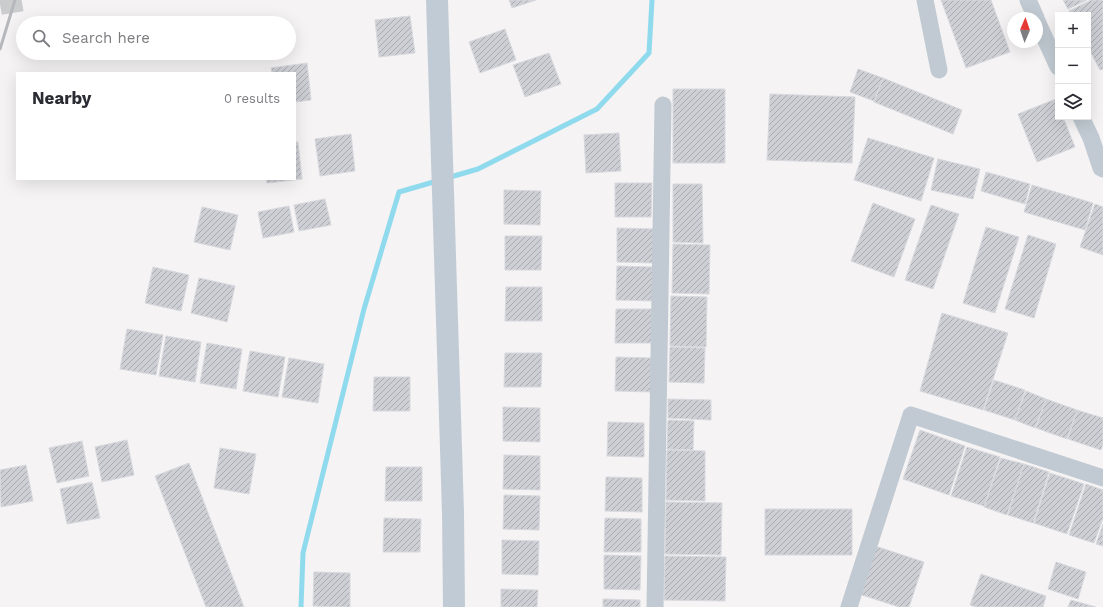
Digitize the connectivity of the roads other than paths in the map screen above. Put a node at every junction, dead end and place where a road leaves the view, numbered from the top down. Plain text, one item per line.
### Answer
1 (437, 0) edge
2 (925, 0) edge
3 (1028, 0) edge
4 (1033, 12) edge
5 (1043, 34) edge
6 (1055, 60) edge
7 (939, 70) dead end
8 (663, 105) dead end
9 (1082, 120) edge
10 (1102, 168) edge
11 (1103, 478) edge
12 (454, 607) edge
13 (655, 607) edge
14 (849, 607) edge

1 - 12 main road
2 - 7 street
3 - 4 street
5 - 6 street
8 - 13 street
9 - 10 street
11 - 14 street

